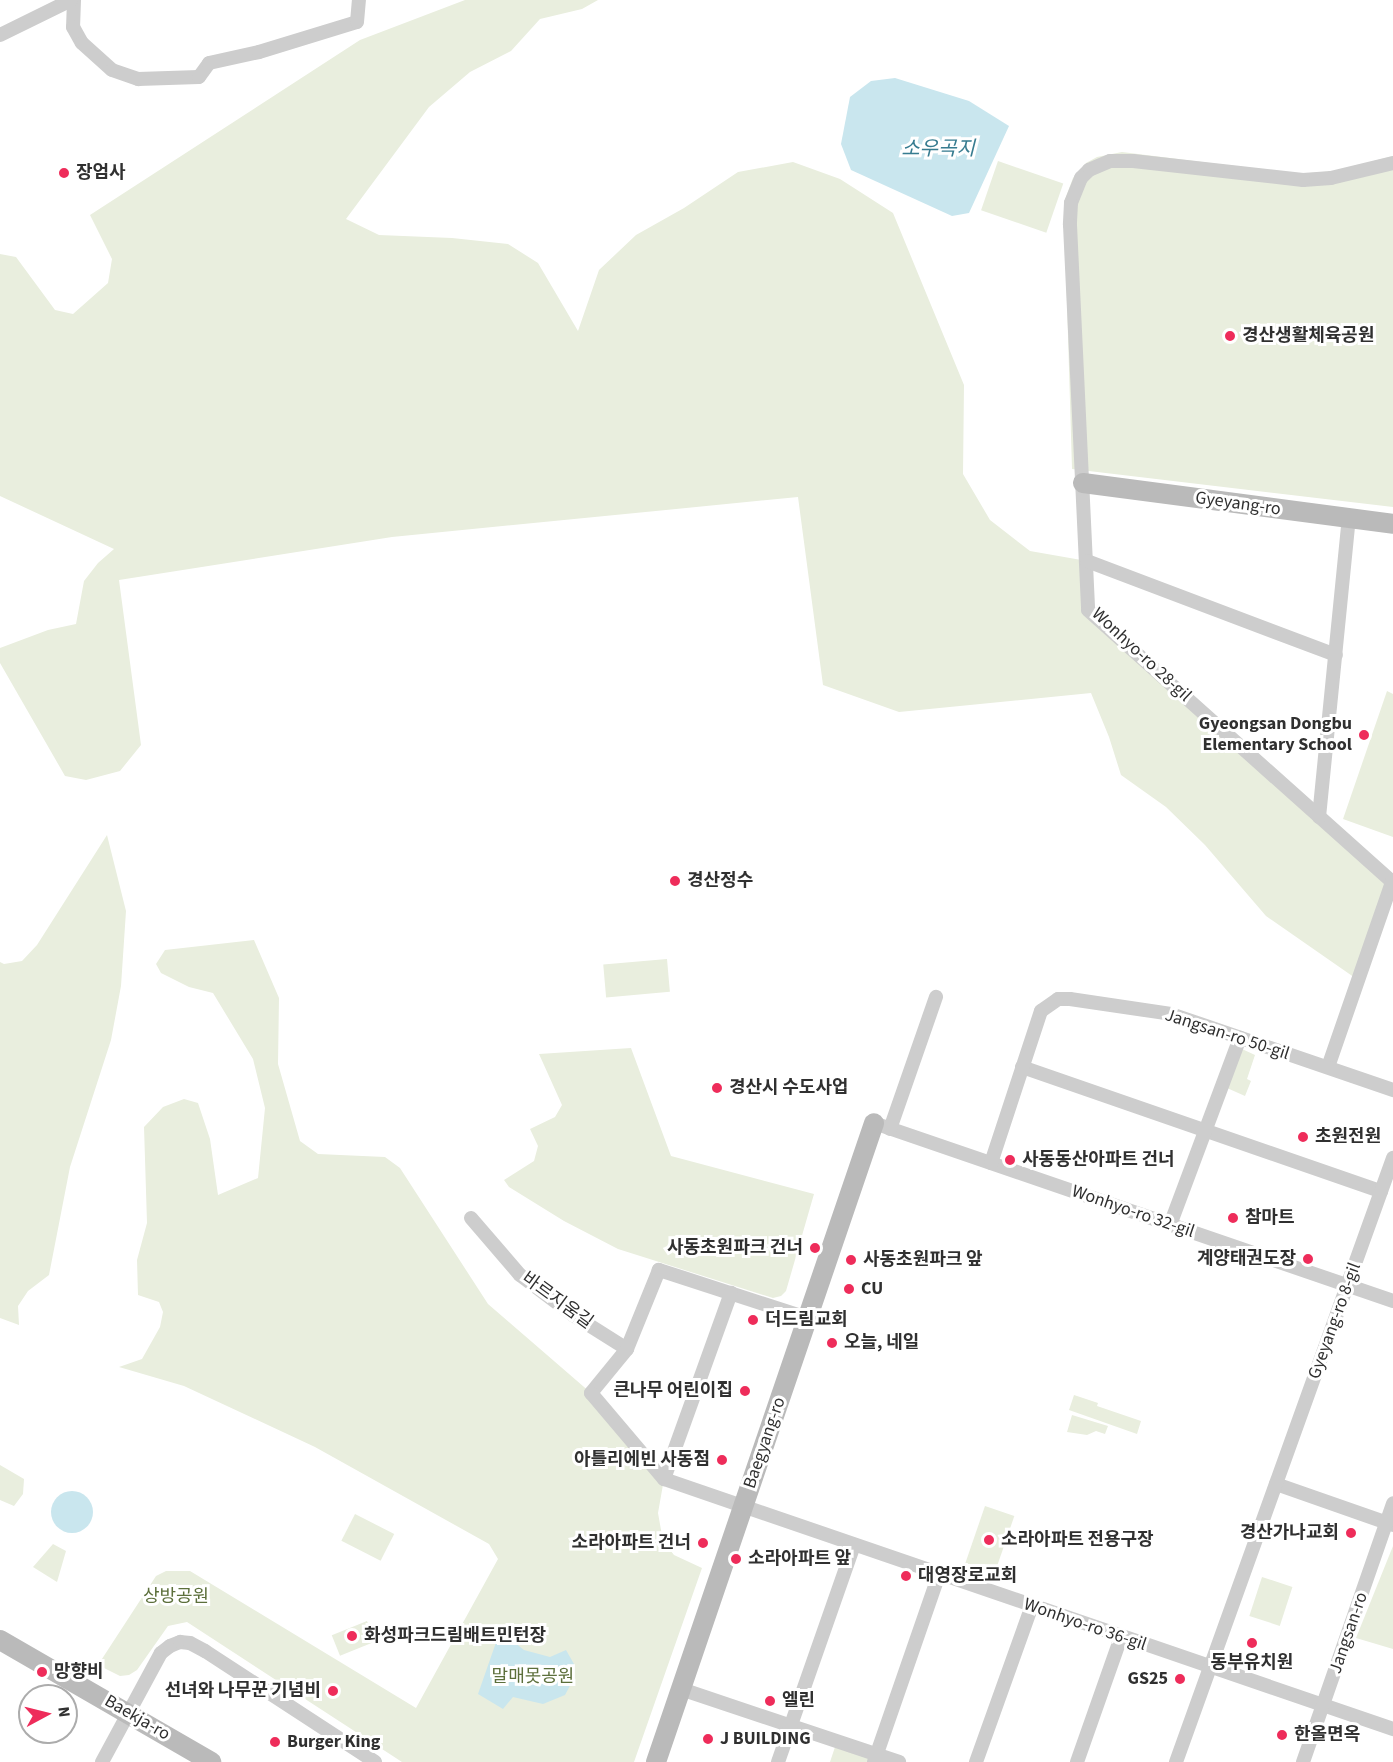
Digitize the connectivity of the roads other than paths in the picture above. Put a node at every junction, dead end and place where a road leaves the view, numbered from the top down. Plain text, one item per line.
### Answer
1 (72, 0) edge
2 (359, 0) edge
3 (0, 35) edge
4 (1393, 163) edge
5 (1083, 483) junction
6 (1349, 519) junction
7 (1393, 524) edge
8 (1087, 561) junction
9 (1335, 655) junction
10 (1319, 816) junction
11 (1392, 883) edge
12 (936, 997) dead end
13 (1240, 1038) junction
14 (1022, 1067) junction
15 (1328, 1067) junction
16 (1393, 1090) edge
17 (882, 1126) junction
18 (1205, 1130) junction
19 (1393, 1158) edge
20 (991, 1163) junction
21 (1381, 1191) junction
22 (471, 1218) dead end
23 (1170, 1225) junction
24 (1347, 1286) junction
25 (731, 1293) junction
26 (1393, 1301) edge
27 (807, 1318) junction
28 (627, 1349) junction
29 (664, 1479) junction
30 (1276, 1484) junction
31 (1393, 1503) edge
32 (743, 1507) junction
33 (1390, 1524) edge
34 (854, 1545) junction
35 (939, 1574) junction
36 (1032, 1606) junction
37 (1121, 1637) junction
38 (0, 1640) edge
39 (1210, 1668) junction
40 (681, 1689) junction
41 (1324, 1704) junction
42 (128, 1713) junction
43 (791, 1726) junction
44 (1393, 1729) edge
45 (875, 1758) edge
46 (102, 1762) edge
47 (211, 1762) edge
48 (375, 1762) edge
49 (656, 1762) edge
50 (778, 1762) edge
51 (899, 1762) edge
52 (976, 1762) edge
53 (1077, 1762) edge
54 (1176, 1762) edge
55 (1303, 1762) edge

1 - 2 street
1 - 3 street
4 - 5 street, Wonhyo-ro 28-gil
5 - 6 street, Gyeyang-ro
5 - 8 street, Wonhyo-ro 28-gil
6 - 7 street, Gyeyang-ro
6 - 9 street
8 - 9 street
8 - 10 street, Wonhyo-ro 28-gil
9 - 10 street
10 - 11 street, Wonhyo-ro 28-gil
11 - 15 street
12 - 17 street, Baegyang-ro
13 - 14 street, Jangsan-ro 50-gil
13 - 15 street, Jangsan-ro 50-gil
13 - 18 street
14 - 18 street
14 - 20 street, Jangsan-ro 50-gil
15 - 16 street, Jangsan-ro 50-gil
17 - 20 street, Wonhyo-ro 32-gil
17 - 27 street, Baegyang-ro
18 - 21 street
18 - 23 street
19 - 21 street, Gyeyang-ro 8-gil
20 - 23 street, Wonhyo-ro 32-gil
21 - 24 street, Gyeyang-ro 8-gil
22 - 28 street, 바르지움길
23 - 24 street, Wonhyo-ro 32-gil
24 - 26 street, Wonhyo-ro 32-gil
24 - 30 street, Gyeyang-ro 8-gil
25 - 27 street
25 - 28 street
25 - 29 street
27 - 32 street, Baegyang-ro
28 - 29 street
29 - 32 street, Wonhyo-ro 36-gil
30 - 33 street
30 - 39 street, Gyeyang-ro 8-gil
31 - 33 street, Jangsan-ro
32 - 34 street, Wonhyo-ro 36-gil
32 - 40 street, Baegyang-ro
33 - 41 street, Jangsan-ro
34 - 35 street, Wonhyo-ro 36-gil
34 - 43 street
35 - 36 street, Wonhyo-ro 36-gil
35 - 45 street
36 - 37 street, Wonhyo-ro 36-gil
36 - 52 street
37 - 39 street, Wonhyo-ro 36-gil
37 - 53 street
38 - 42 street, Baekja-ro
39 - 41 street, Wonhyo-ro 36-gil
39 - 54 street, Gyeyang-ro 8-gil
40 - 43 street
40 - 49 street, Baegyang-ro
41 - 44 street, Wonhyo-ro 36-gil
41 - 55 street, Jangsan-ro
42 - 46 street
42 - 47 street, Baekja-ro
42 - 48 street
43 - 45 street
43 - 50 street
45 - 51 street

